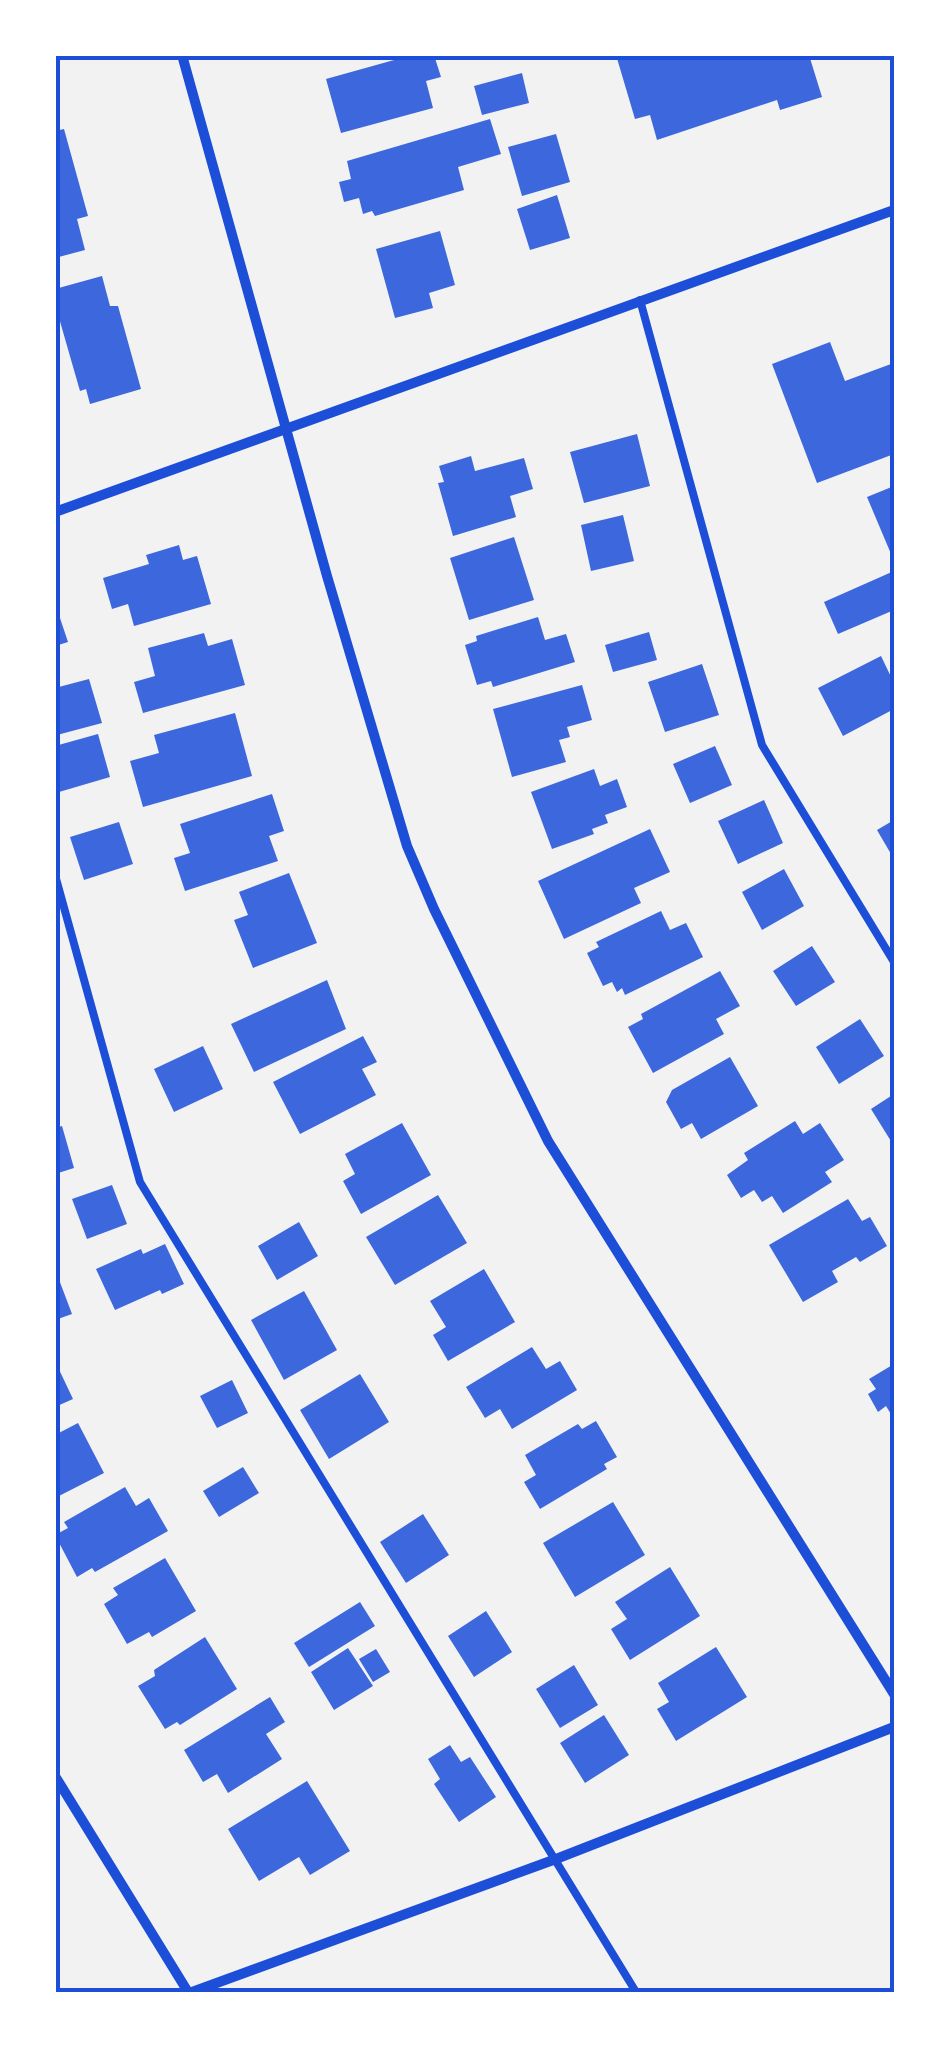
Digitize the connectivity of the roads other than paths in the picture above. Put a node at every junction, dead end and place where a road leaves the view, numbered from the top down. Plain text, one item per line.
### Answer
1 (182, 55) edge
2 (894, 210) edge
3 (640, 300) junction
4 (286, 428) junction
5 (55, 512) edge
6 (55, 875) edge
7 (894, 962) edge
8 (894, 1694) edge
9 (894, 1727) edge
10 (55, 1776) edge
11 (556, 1859) junction
12 (190, 1992) edge
13 (636, 1992) edge

1 - 4 street
2 - 3 street
3 - 4 street
3 - 7 lane
4 - 5 street
4 - 8 street
6 - 11 lane
9 - 11 street
10 - 12 street
11 - 12 street
11 - 13 lane

